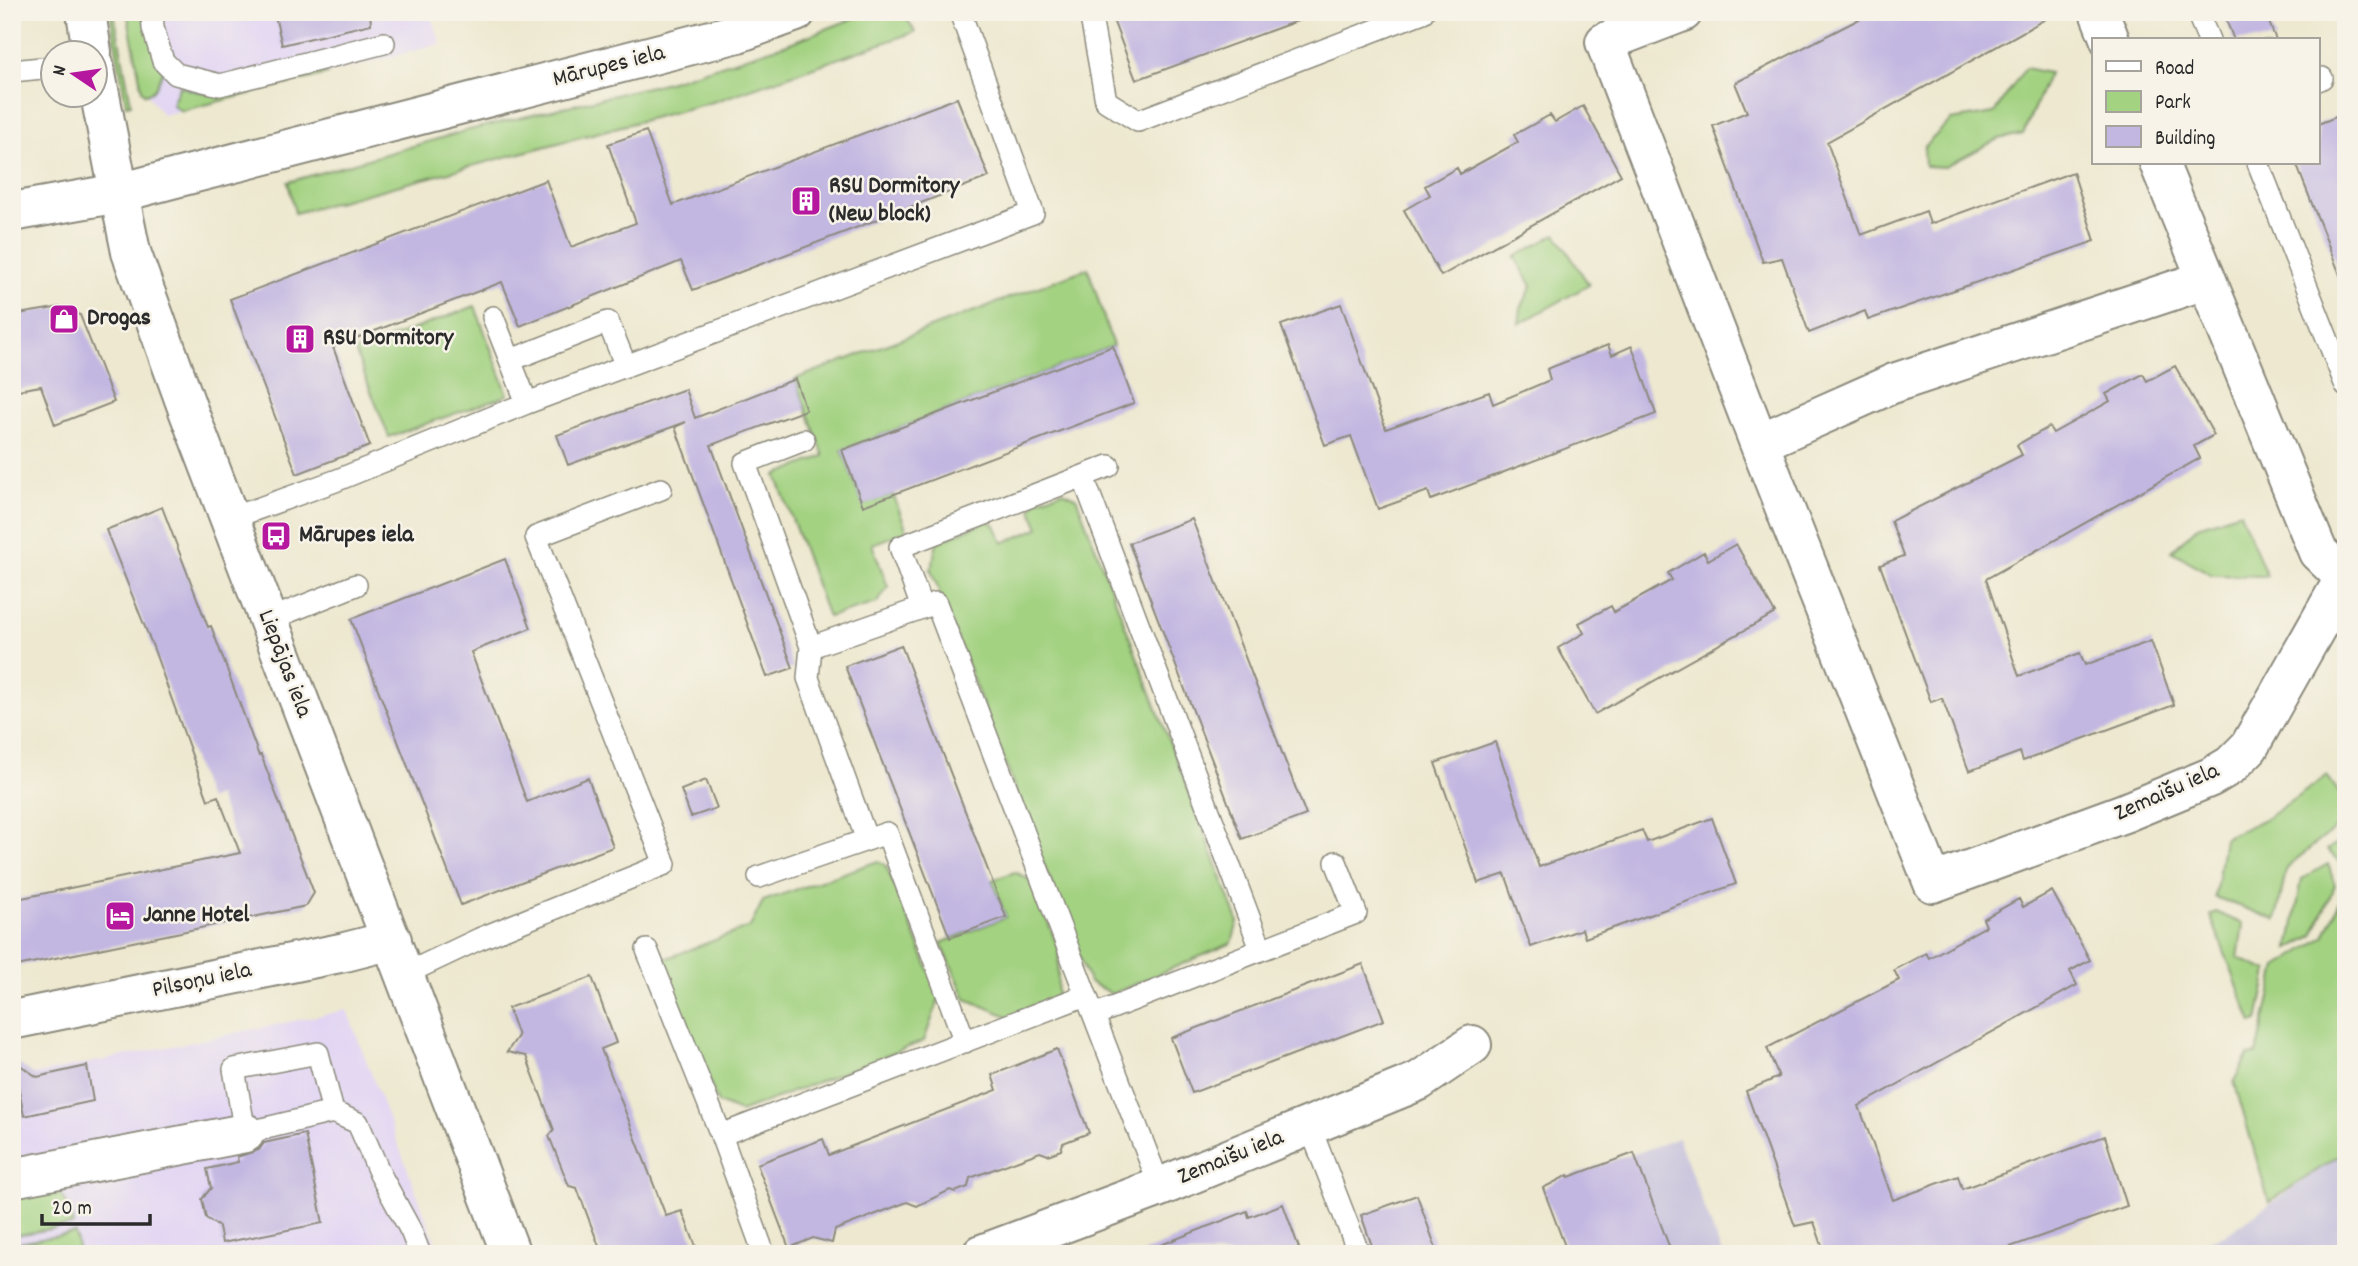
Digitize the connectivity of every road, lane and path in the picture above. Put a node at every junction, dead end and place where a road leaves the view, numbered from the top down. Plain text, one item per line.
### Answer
1 (86, 12) edge
2 (152, 12) edge
3 (796, 12) edge
4 (960, 12) edge
5 (1090, 12) edge
6 (1423, 12) edge
7 (1683, 12) edge
8 (2099, 12) edge
9 (2197, 12) edge
10 (91, 38) edge
11 (2109, 38) edge
12 (2208, 38) edge
13 (384, 43) dead end
14 (38, 68) edge
15 (12, 71) edge
16 (103, 108) edge
17 (2158, 164) edge
18 (2258, 164) edge
19 (119, 193) junction
20 (12, 212) edge
21 (2205, 280) junction
22 (493, 317) dead end
23 (511, 360) junction
24 (626, 366) junction
25 (2346, 386) edge
26 (527, 403) junction
27 (804, 440) dead end
28 (1759, 443) junction
29 (1109, 466) dead end
30 (1083, 477) junction
31 (661, 489) dead end
32 (229, 519) junction
33 (2345, 576) edge
34 (356, 585) dead end
35 (922, 608) junction
36 (268, 620) junction
37 (811, 647) junction
38 (867, 840) junction
39 (1336, 862) dead end
40 (759, 877) dead end
41 (1261, 948) junction
42 (647, 950) dead end
43 (398, 957) junction
44 (1090, 1005) junction
45 (12, 1020) edge
46 (965, 1042) junction
47 (1472, 1045) dead end
48 (333, 1112) junction
49 (1310, 1127) junction
50 (245, 1133) junction
51 (721, 1135) junction
52 (12, 1178) edge
53 (1160, 1187) junction
54 (997, 1251) edge
55 (420, 1254) edge
56 (511, 1254) edge
57 (764, 1254) edge
58 (1359, 1254) edge

1 - 10 street
2 - 13 lane
3 - 19 street, Mārupes iela
4 - 24 lane
5 - 6 lane
7 - 28 street
8 - 11 street
9 - 12 lane
14 - 15 lane
16 - 19 street, Liepājas iela
17 - 21 street
18 - 25 lane
19 - 20 street, Mārupes iela
19 - 32 street, Liepājas iela
21 - 28 street
21 - 33 street
22 - 23 lane
23 - 24 lane
23 - 26 lane
24 - 26 lane
26 - 32 lane
27 - 37 lane
28 - 33 street, Zemaišu iela
29 - 30 lane
30 - 35 lane
30 - 41 lane
31 - 43 lane
32 - 36 street, Liepājas iela
34 - 36 lane
35 - 37 lane
35 - 44 lane
36 - 43 street, Liepājas iela
37 - 38 lane
38 - 40 lane
38 - 46 lane
39 - 41 lane
41 - 44 lane
42 - 51 lane
43 - 45 street, Pilsoņu iela
43 - 56 street, Liepājas iela
44 - 46 lane
44 - 53 lane
46 - 51 lane
47 - 49 street, Zemaišu iela
48 - 50 lane
48 - 50 lane
48 - 55 lane
49 - 53 street, Zemaišu iela
49 - 58 lane
50 - 52 street
51 - 57 lane
53 - 54 street, Zemaišu iela

